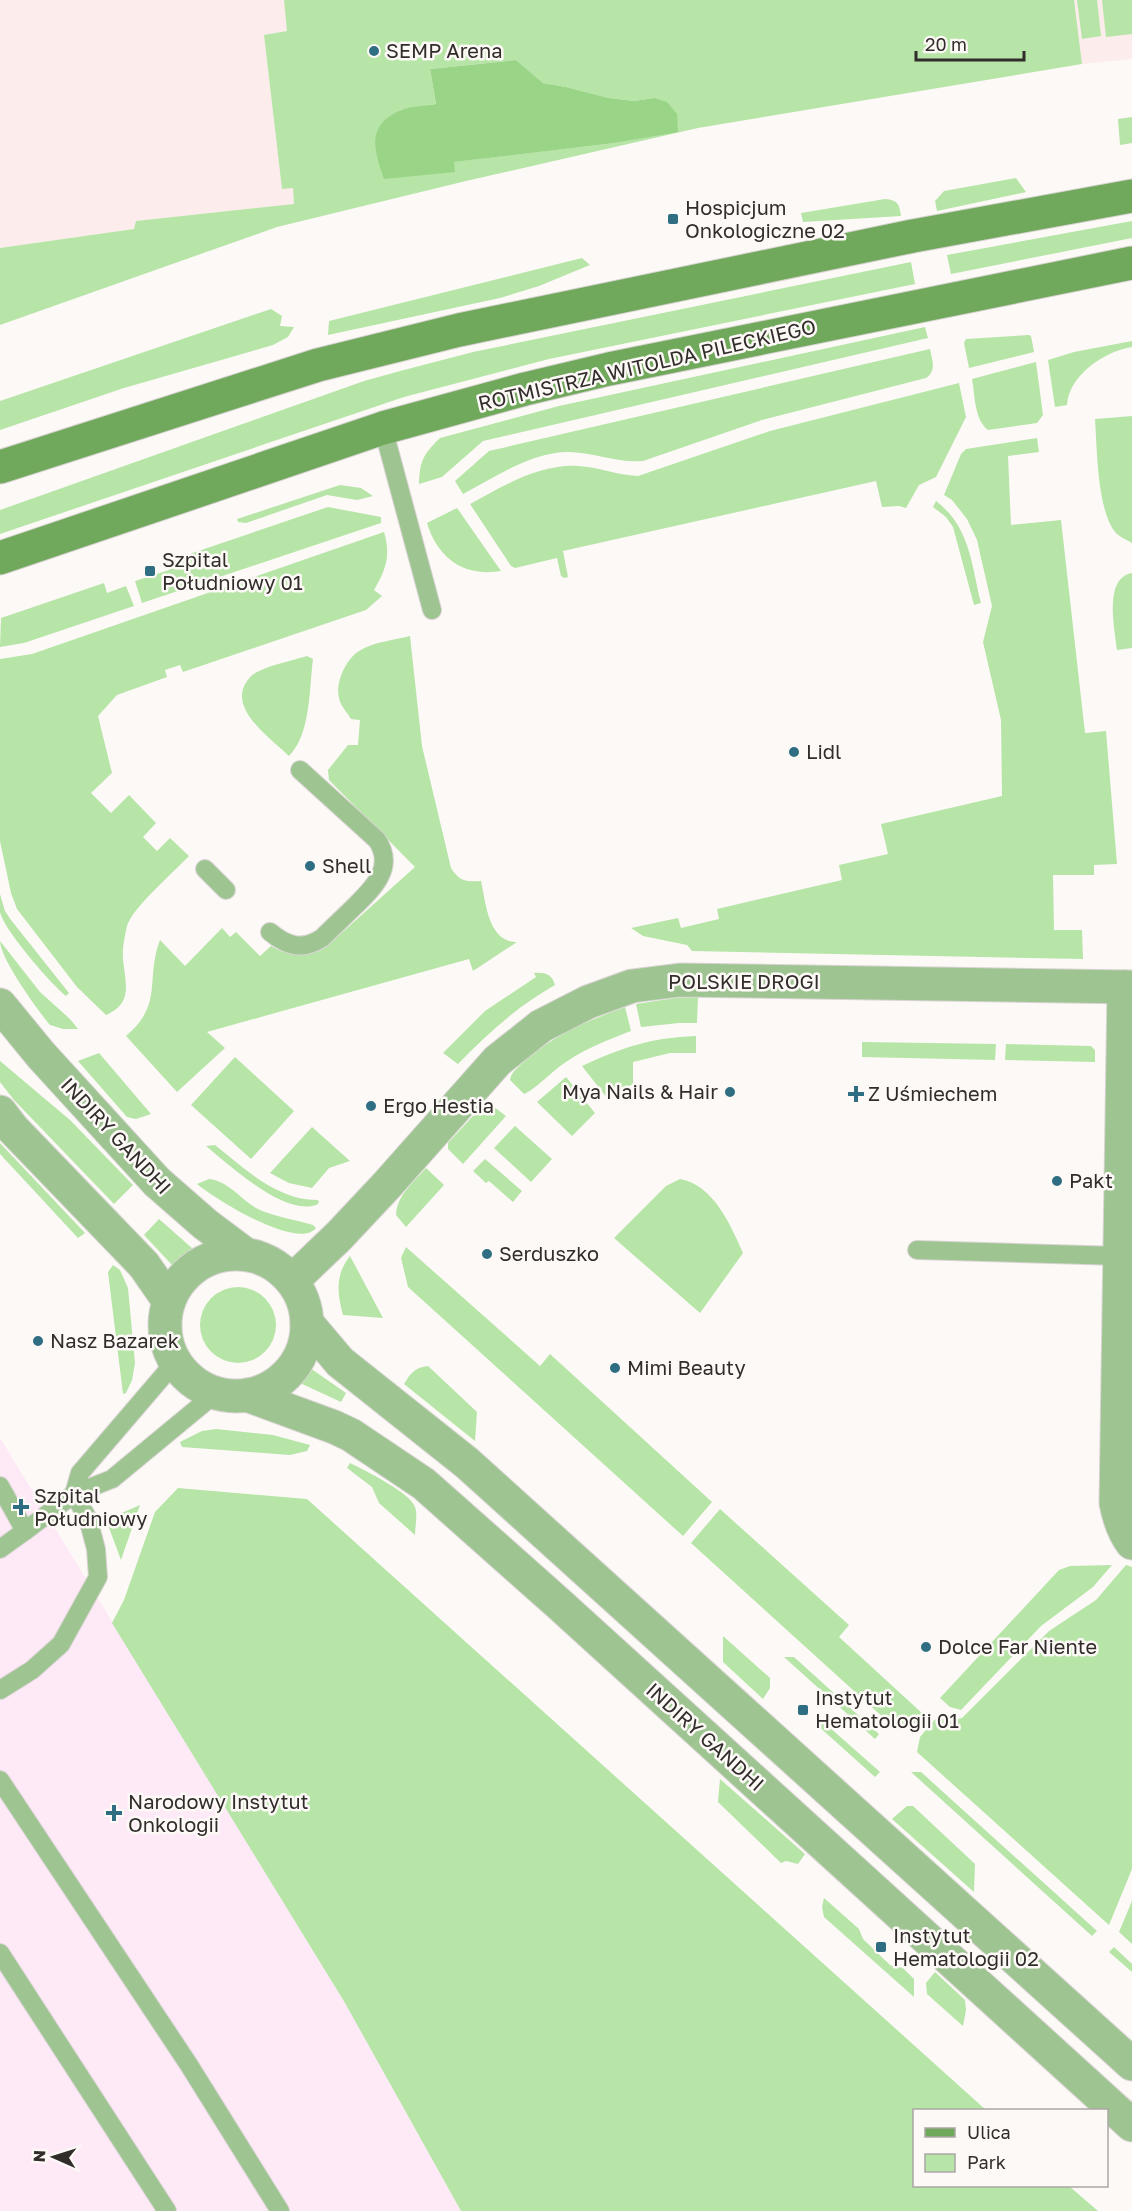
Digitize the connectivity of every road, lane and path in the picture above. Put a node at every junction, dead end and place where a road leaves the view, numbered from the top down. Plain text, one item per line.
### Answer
1 (1132, 196) edge
2 (1132, 263) edge
3 (383, 428) junction
4 (0, 468) edge
5 (0, 558) edge
6 (432, 610) dead end
7 (300, 770) dead end
8 (205, 868) dead end
9 (226, 890) dead end
10 (270, 932) dead end
11 (1128, 987) edge
12 (0, 1005) edge
13 (0, 1112) edge
14 (916, 1250) dead end
15 (245, 1254) junction
16 (1120, 1256) junction
17 (292, 1281) junction
18 (169, 1301) junction
19 (307, 1323) junction
20 (175, 1362) junction
21 (231, 1394) junction
22 (0, 1486) edge
23 (74, 1494) junction
24 (25, 1531) junction
25 (1132, 1543) edge
26 (0, 1549) edge
27 (0, 1689) edge
28 (0, 1780) edge
29 (0, 1953) edge
30 (1132, 2064) edge
31 (1132, 2125) edge
32 (167, 2211) edge
33 (280, 2211) edge

1 - 4 main road
2 - 3 main road, ROTMISTRZA WITOLDA PILECKIEGO
3 - 5 main road, ROTMISTRZA WITOLDA PILECKIEGO
3 - 6 lane
7 - 10 lane
8 - 9 lane
11 - 16 street
11 - 17 street, POLSKIE DROGI
12 - 15 street, INDIRY GANDHI
13 - 18 street
14 - 16 lane
15 - 17 street
15 - 18 street
16 - 25 street
17 - 19 street
18 - 20 street
19 - 21 street
19 - 30 street
20 - 21 street
20 - 23 lane
21 - 23 lane
21 - 31 street, INDIRY GANDHI
22 - 24 lane
23 - 24 lane
23 - 27 lane
24 - 26 lane
28 - 33 lane
29 - 32 lane

